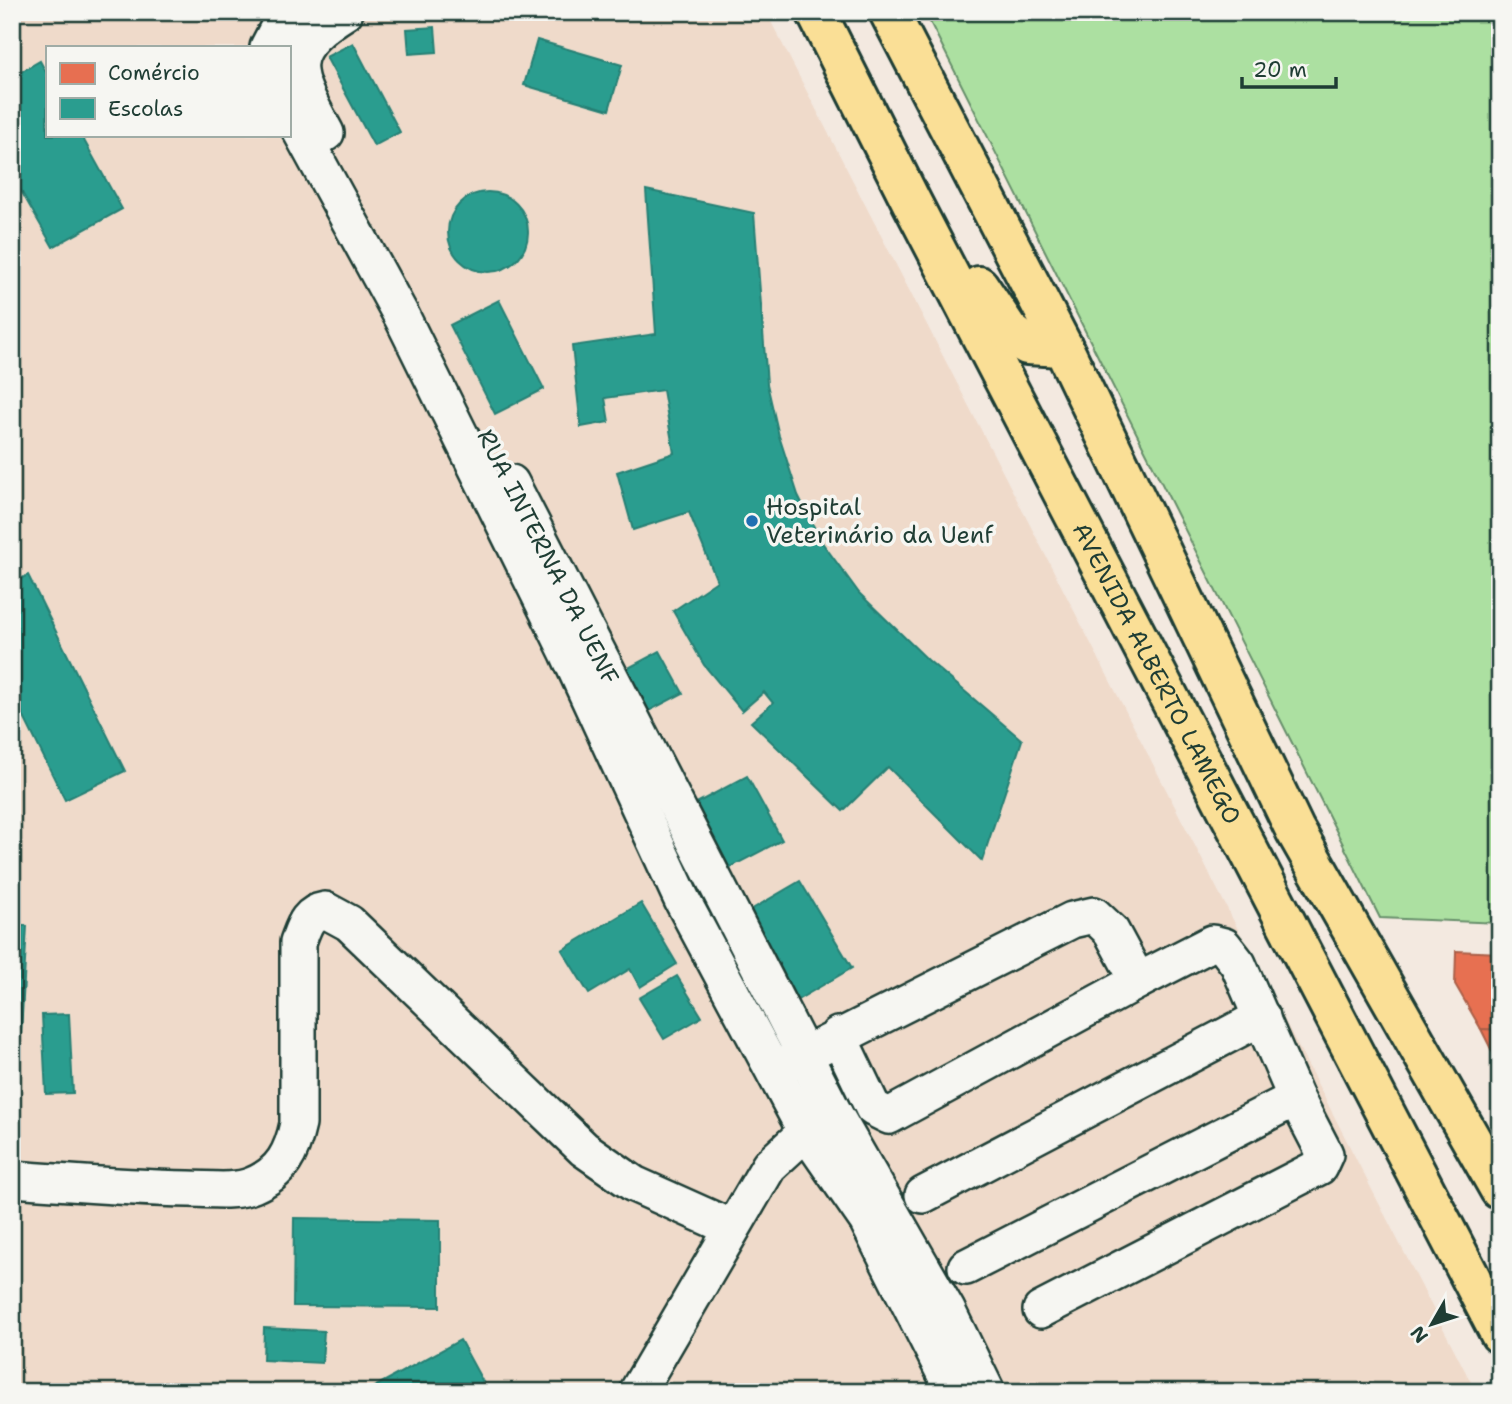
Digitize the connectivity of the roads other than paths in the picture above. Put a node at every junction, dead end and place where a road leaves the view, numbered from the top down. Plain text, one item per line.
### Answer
1 (290, 12) edge
2 (345, 12) edge
3 (816, 12) edge
4 (889, 12) edge
5 (269, 46) edge
6 (290, 112) edge
7 (912, 203) junction
8 (1063, 347) junction
9 (1138, 981) junction
10 (1262, 1017) junction
11 (838, 1035) junction
12 (789, 1062) junction
13 (1296, 1098) junction
14 (835, 1115) junction
15 (806, 1132) junction
16 (12, 1179) edge
17 (1500, 1190) edge
18 (923, 1195) dead end
19 (732, 1228) junction
20 (965, 1267) dead end
21 (1041, 1310) dead end
22 (1500, 1334) edge
23 (637, 1392) edge
24 (954, 1392) edge
25 (987, 1392) edge

1 - 5 lane
2 - 12 lane, RUA INTERNA DA UENF
3 - 7 main road, AVENIDA ALBERTO LAMEGO
4 - 8 main road
6 - 12 lane, RUA INTERNA DA UENF
7 - 8 main road
7 - 22 main road, AVENIDA ALBERTO LAMEGO
8 - 17 main road
9 - 10 lane
9 - 11 lane
9 - 11 lane
10 - 13 lane
10 - 18 lane
11 - 12 lane
12 - 14 lane, RUA INTERNA DA UENF
12 - 15 lane, RUA INTERNA DA UENF
13 - 20 lane
13 - 21 lane
14 - 15 lane
14 - 25 lane, RUA INTERNA DA UENF
15 - 19 lane
15 - 24 lane, RUA INTERNA DA UENF
16 - 19 lane
19 - 23 lane

